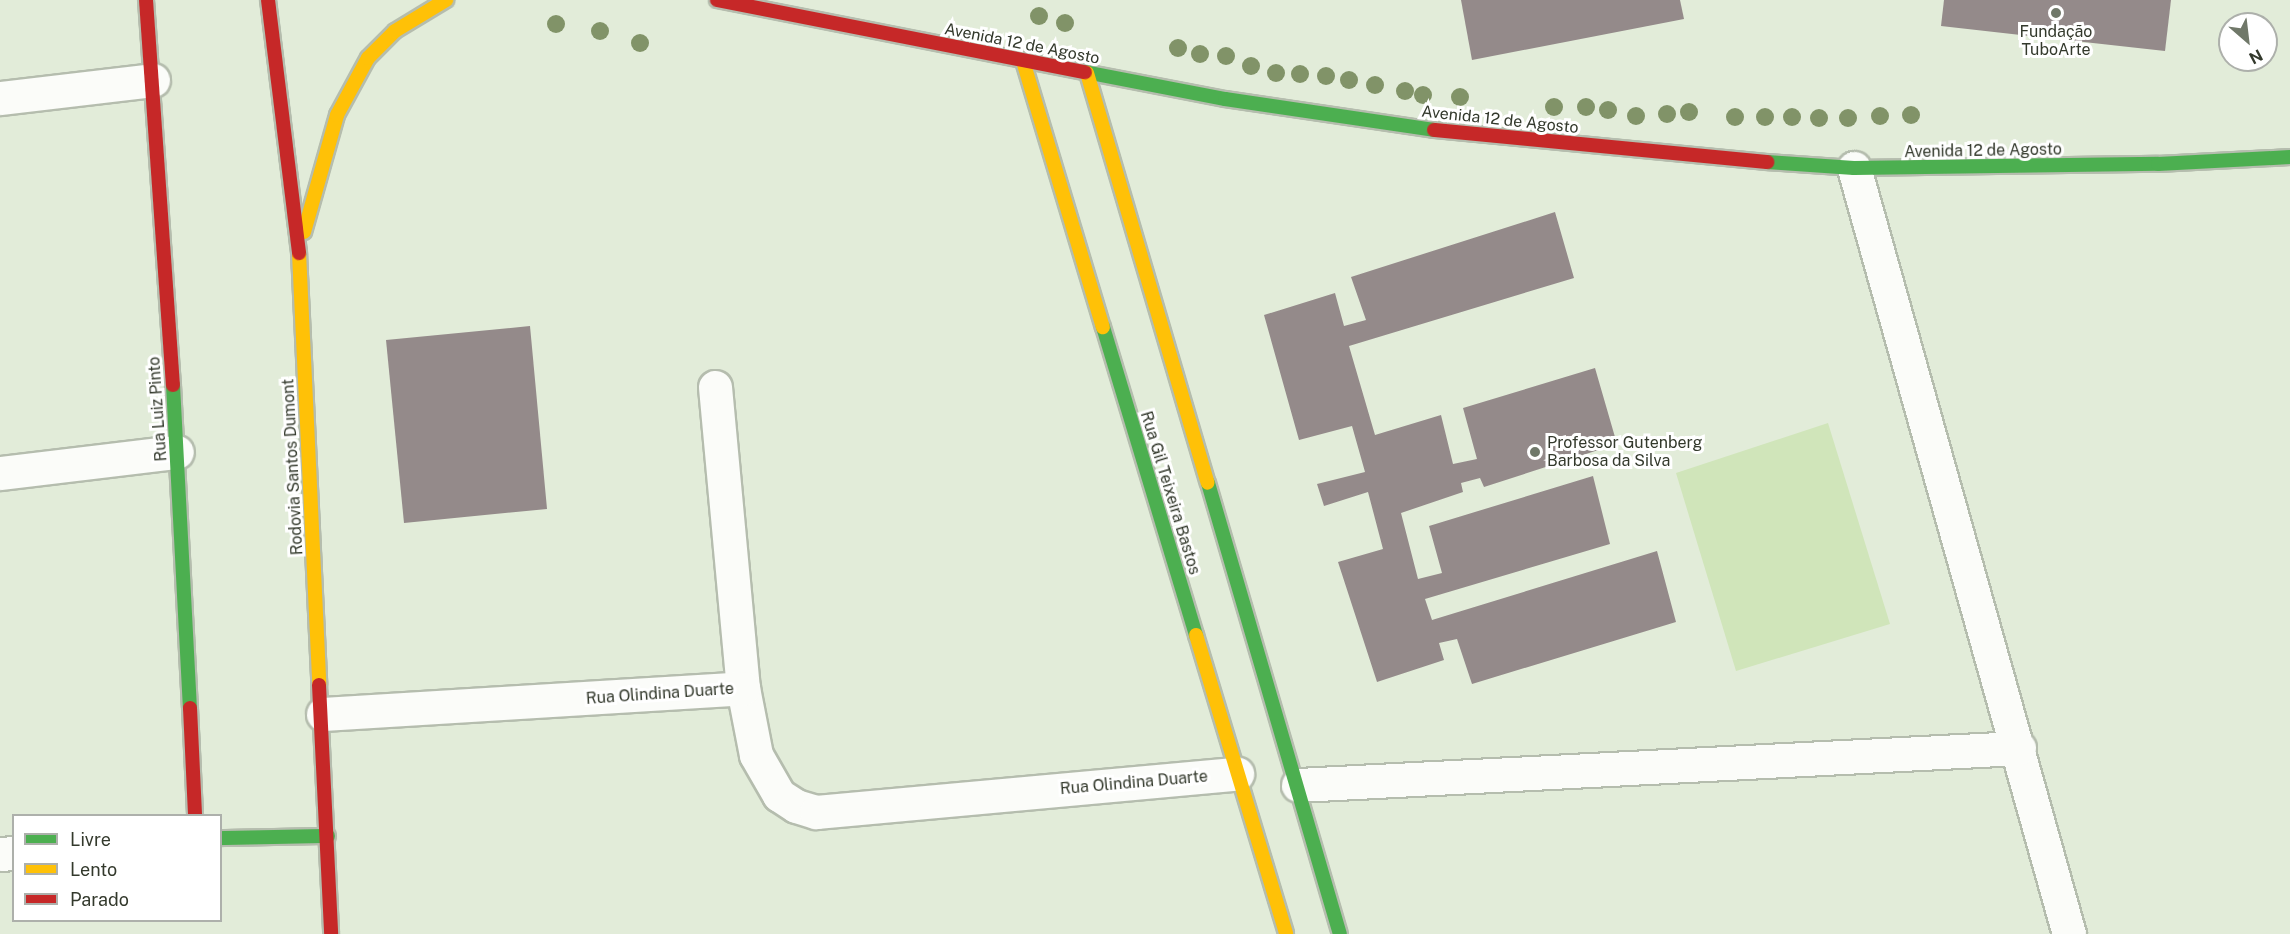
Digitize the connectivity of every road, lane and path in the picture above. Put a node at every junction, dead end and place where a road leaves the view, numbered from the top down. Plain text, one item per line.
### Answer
1 (146, 0) edge
2 (268, 0) edge
3 (446, 0) edge
4 (717, 0) edge
5 (1023, 61) junction
6 (1087, 73) junction
7 (153, 80) junction
8 (0, 98) edge
9 (2290, 157) edge
10 (1854, 168) junction
11 (299, 251) junction
12 (715, 387) dead end
13 (177, 452) junction
14 (0, 473) edge
15 (743, 688) junction
16 (323, 714) junction
17 (2019, 748) junction
18 (1237, 774) junction
19 (1298, 785) junction
20 (195, 814) edge
21 (328, 836) junction
22 (222, 838) edge
23 (331, 934) edge
24 (1286, 934) edge
25 (1340, 934) edge
26 (2069, 934) edge

1 - 7 main road, Rua Luiz Pinto
2 - 11 main road, Rodovia Santos Dumont
3 - 11 main road
4 - 5 main road, Avenida 12 de Agosto
5 - 6 main road, Avenida 12 de Agosto
5 - 18 main road, Rua Gil Teixeira Bastos
6 - 10 main road, Avenida 12 de Agosto
6 - 19 main road
7 - 8 street
7 - 13 main road, Rua Luiz Pinto
9 - 10 main road, Avenida 12 de Agosto
10 - 17 street
11 - 16 main road, Rodovia Santos Dumont
12 - 15 street
13 - 14 street
13 - 20 main road, Rua Luiz Pinto
15 - 16 street, Rua Olindina Duarte
15 - 18 street, Rua Olindina Duarte
16 - 21 main road, Rodovia Santos Dumont
17 - 19 street
17 - 26 street
18 - 24 main road, Rua Gil Teixeira Bastos
19 - 25 main road
21 - 22 main road
21 - 23 main road, Rodovia Santos Dumont

